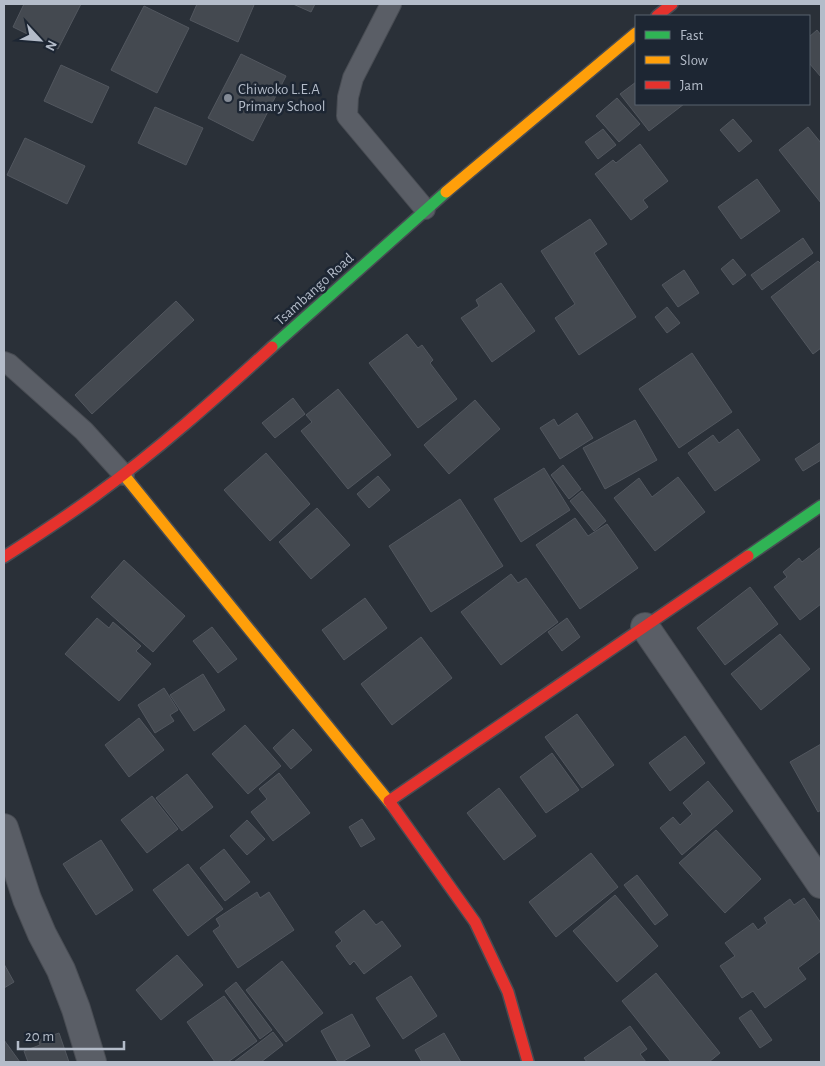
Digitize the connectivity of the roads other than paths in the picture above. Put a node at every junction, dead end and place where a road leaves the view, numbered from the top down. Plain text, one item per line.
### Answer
1 (391, 4) edge
2 (672, 4) edge
3 (658, 15) edge
4 (635, 34) edge
5 (425, 209) junction
6 (4, 362) edge
7 (124, 475) junction
8 (821, 506) edge
9 (4, 557) edge
10 (645, 627) junction
11 (389, 801) junction
12 (4, 828) edge
13 (821, 884) edge
14 (92, 1062) edge
15 (528, 1062) edge

1 - 5 lane
2 - 3 street
4 - 5 street, Tsambango Road
5 - 7 street, Tsambango Road
6 - 7 lane
7 - 9 street, Tsambango Road
7 - 11 street
8 - 10 street
10 - 11 street
10 - 13 street
11 - 15 street
12 - 14 street

